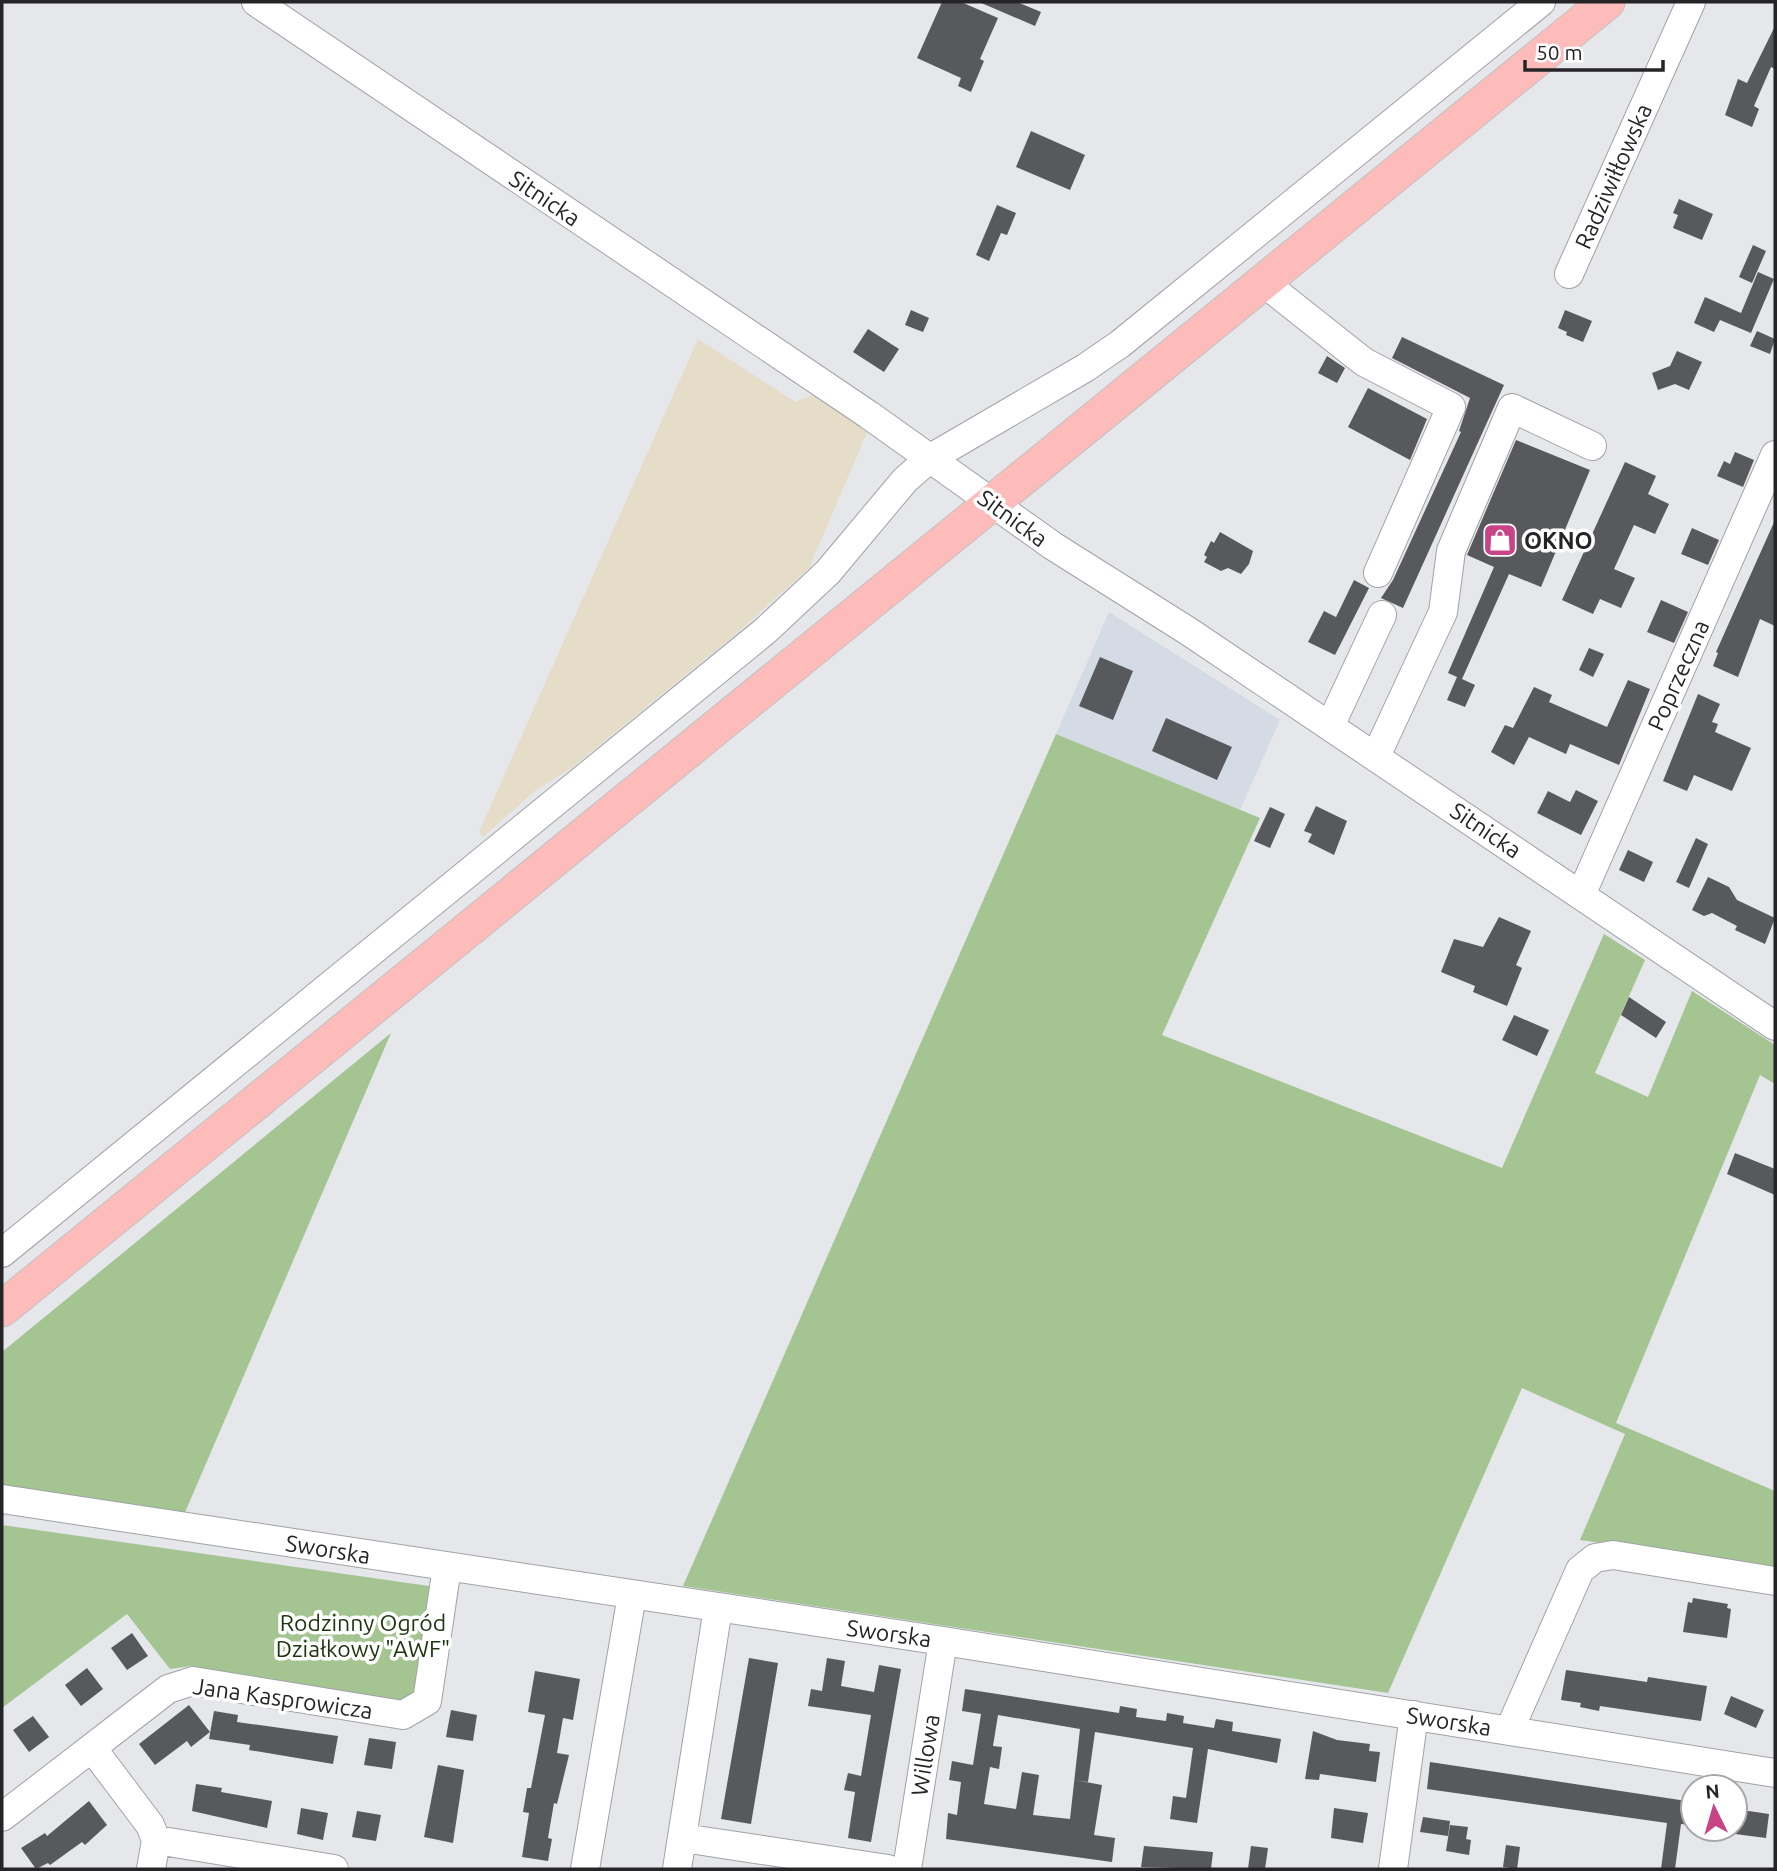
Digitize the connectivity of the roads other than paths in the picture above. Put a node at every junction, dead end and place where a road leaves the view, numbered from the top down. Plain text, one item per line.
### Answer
1 (256, 2) edge
2 (1541, 2) edge
3 (1607, 2) edge
4 (1691, 2) edge
5 (1569, 274) dead end
6 (1263, 282) junction
7 (1592, 446) dead end
8 (1775, 455) edge
9 (929, 459) junction
10 (993, 503) junction
11 (1378, 573) dead end
12 (1382, 615) dead end
13 (1330, 726) junction
14 (1376, 756) junction
15 (1581, 895) junction
16 (1775, 1026) edge
17 (2, 1253) edge
18 (2, 1309) edge
19 (2, 1499) edge
20 (447, 1567) junction
21 (1775, 1581) edge
22 (632, 1595) junction
23 (718, 1608) junction
24 (943, 1641) junction
25 (1414, 1715) junction
26 (1509, 1731) junction
27 (92, 1748) junction
28 (1775, 1773) edge
29 (2, 1817) edge
30 (682, 1838) junction
31 (156, 1840) junction
32 (151, 1869) edge
33 (334, 1869) edge
34 (585, 1869) edge
35 (677, 1869) edge
36 (888, 1869) edge
37 (907, 1869) edge
38 (1393, 1869) edge

1 - 9 street, Sitnicka
2 - 9 street
3 - 6 main road
4 - 5 street, Radziwiłłowska
6 - 10 main road
6 - 11 street
7 - 14 street
8 - 15 street, Poprzeczna
9 - 10 street, Sitnicka
9 - 17 street
10 - 13 street, Sitnicka
10 - 18 main road
12 - 13 street
13 - 14 street, Sitnicka
14 - 15 street, Sitnicka
15 - 16 street, Sitnicka
19 - 20 street, Sworska
20 - 22 street, Sworska
20 - 27 street, Jana Kasprowicza
21 - 26 street
22 - 23 street, Sworska
22 - 34 street
23 - 24 street, Sworska
23 - 30 street
24 - 25 street, Sworska
24 - 37 street, Willowa
25 - 26 street, Sworska
25 - 38 street
26 - 28 street, Sworska
27 - 29 street, Jana Kasprowicza
27 - 31 street
30 - 35 street
30 - 36 street
31 - 32 street
31 - 33 street

